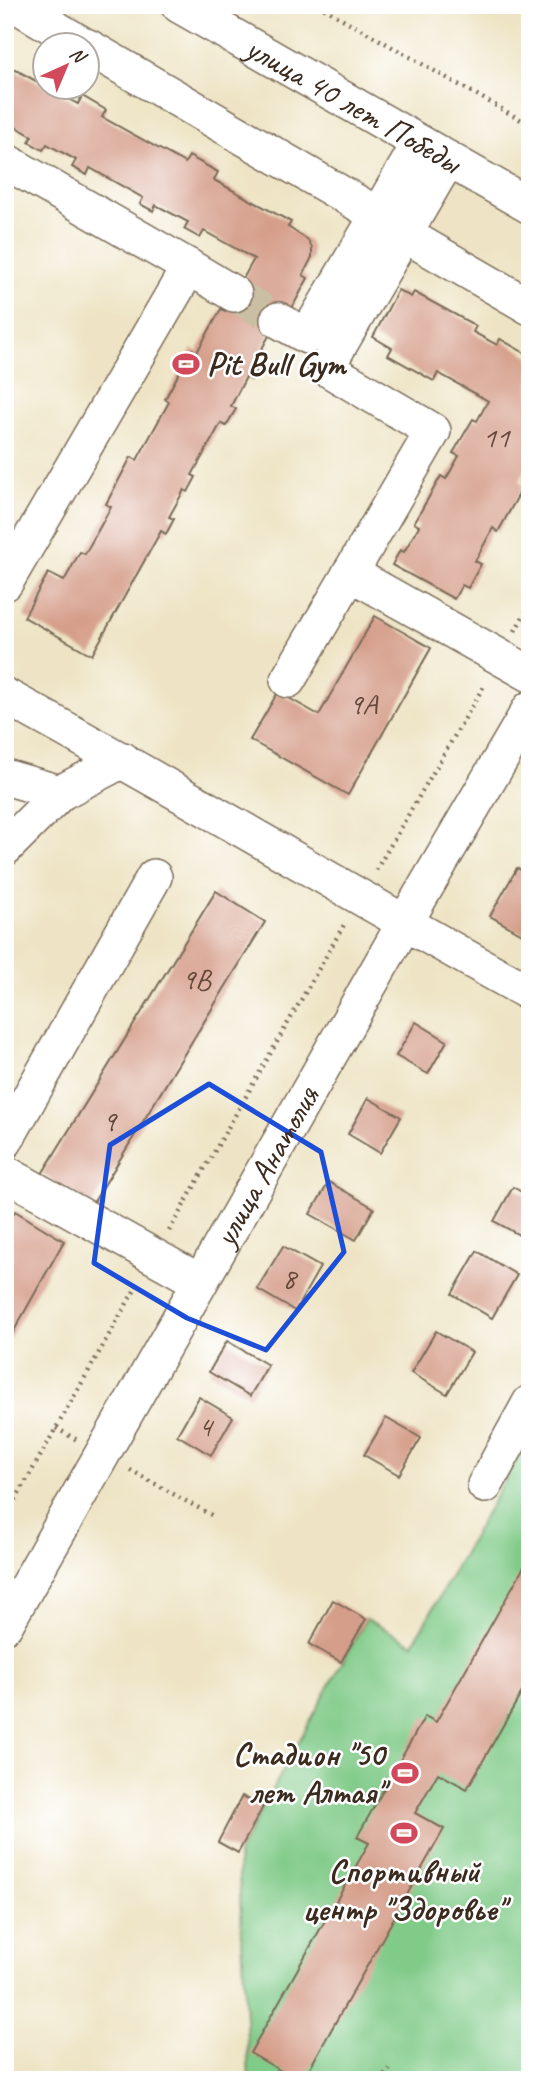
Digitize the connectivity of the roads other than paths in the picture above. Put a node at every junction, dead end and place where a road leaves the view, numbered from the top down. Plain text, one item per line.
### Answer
1 (16, 5) edge
2 (178, 5) edge
3 (62, 32) edge
4 (102, 55) edge
5 (434, 151) junction
6 (5, 161) edge
7 (530, 206) edge
8 (391, 224) junction
9 (189, 267) junction
10 (234, 294) tunnel mouth
11 (530, 307) edge
12 (278, 320) tunnel mouth
13 (351, 573) junction
14 (5, 583) edge
15 (515, 666) edge
16 (288, 680) dead end
17 (5, 696) edge
18 (530, 709) edge
19 (122, 760) junction
20 (5, 777) edge
21 (61, 793) junction
22 (5, 848) edge
23 (154, 877) dead end
24 (404, 924) junction
25 (530, 993) edge
26 (5, 1141) edge
27 (5, 1173) edge
28 (200, 1282) junction
29 (530, 1403) edge
30 (485, 1485) dead end
31 (5, 1625) edge

1 - 3 street
2 - 5 street, улица 40 лет Победы
4 - 8 street
5 - 7 street, улица 40 лет Победы
5 - 8 street
6 - 9 street
8 - 11 street
8 - 12 street
8 - 13 street
9 - 10 street
9 - 14 street
13 - 15 street
13 - 16 street
17 - 19 street
18 - 24 street, улица Анатолия
19 - 21 street
19 - 24 street
20 - 21 street
21 - 22 street
23 - 26 street
24 - 25 street
24 - 28 street, улица Анатолия
27 - 28 street
28 - 31 street, улица Анатолия
29 - 30 street

